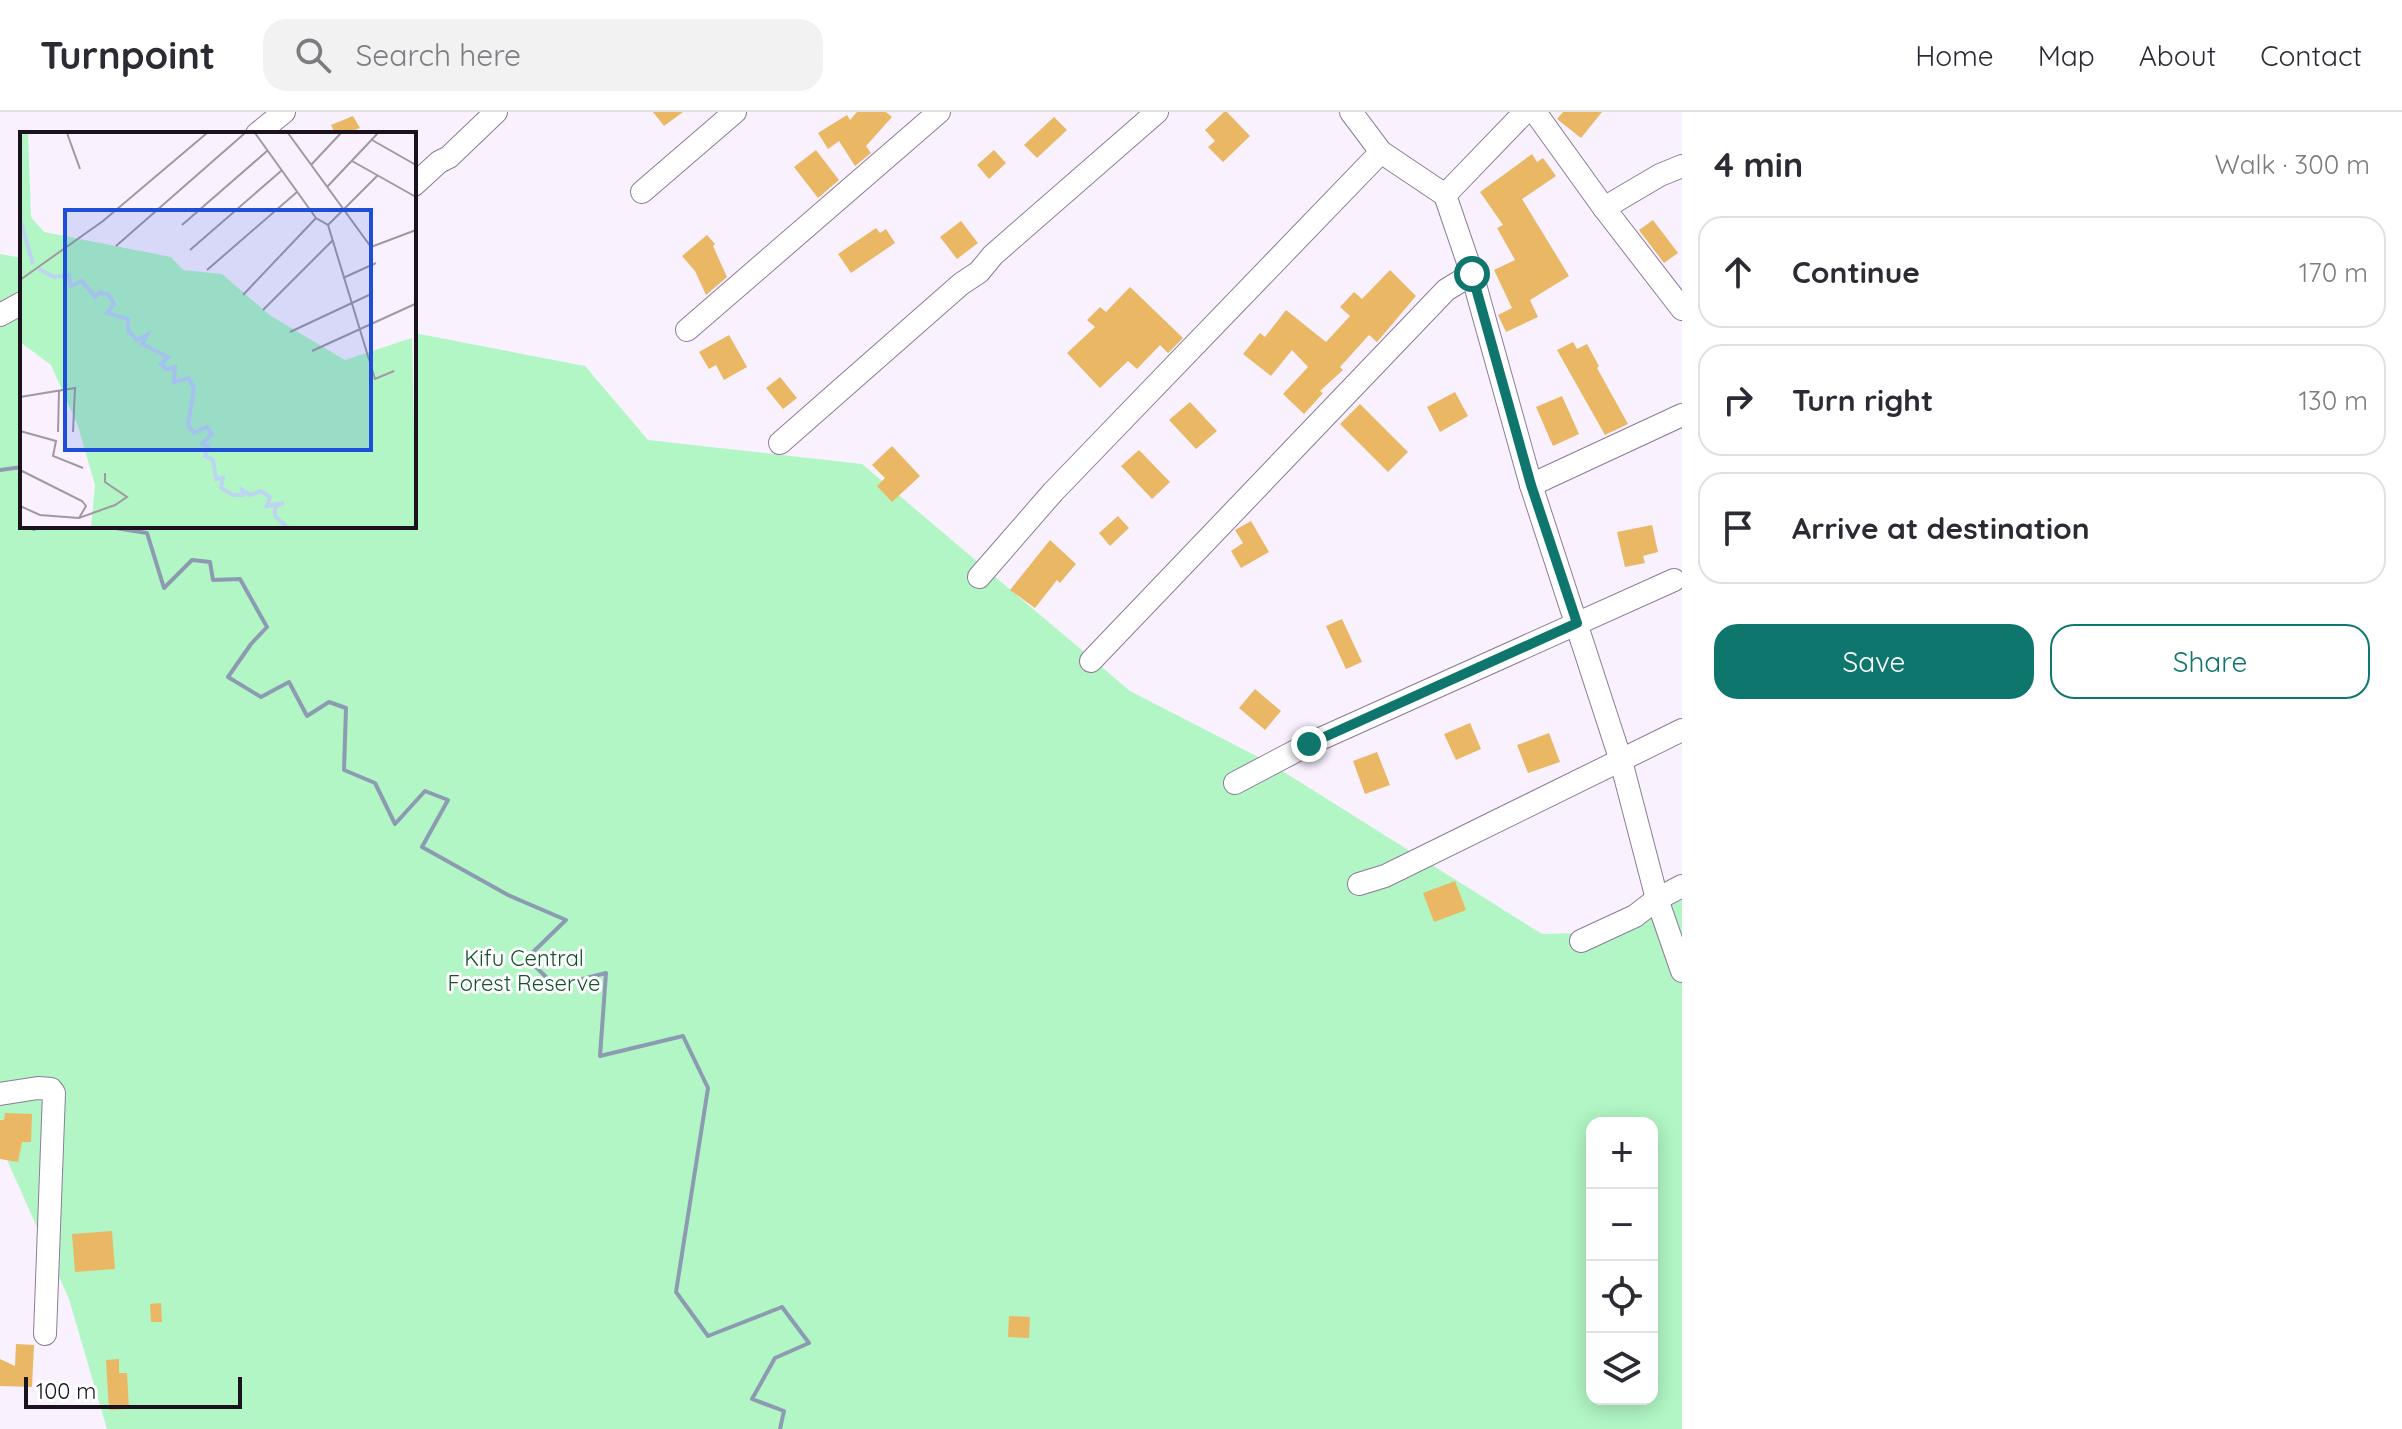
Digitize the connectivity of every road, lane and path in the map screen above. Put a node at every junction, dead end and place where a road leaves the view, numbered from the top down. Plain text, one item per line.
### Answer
1 (284, 112) edge
2 (496, 112) edge
3 (735, 112) edge
4 (939, 112) edge
5 (1157, 112) edge
6 (1351, 112) edge
7 (1525, 112) edge
8 (1535, 112) edge
9 (259, 132) edge
10 (1381, 152) junction
11 (1682, 166) edge
12 (416, 183) edge
13 (642, 192) dead end
14 (1445, 195) junction
15 (1604, 208) junction
16 (1472, 274) junction
17 (20, 304) edge
18 (1682, 309) edge
19 (0, 315) edge
20 (687, 330) dead end
21 (1682, 415) edge
22 (780, 443) dead end
23 (1531, 485) junction
24 (979, 577) dead end
25 (1674, 580) dead end
26 (1577, 623) junction
27 (1091, 661) dead end
28 (1682, 730) edge
29 (1621, 761) junction
30 (1235, 783) dead end
31 (1359, 884) dead end
32 (1682, 886) edge
33 (1657, 899) junction
34 (1581, 941) dead end
35 (1682, 971) edge
36 (0, 1094) edge
37 (45, 1334) dead end

1 - 9 street
2 - 12 street
3 - 13 street
4 - 20 street
5 - 22 street
6 - 10 street
7 - 14 street
8 - 15 street
10 - 14 street
10 - 24 street
11 - 15 street
14 - 16 street
15 - 18 street
16 - 23 street
16 - 27 street
17 - 19 street
21 - 23 street
23 - 26 street
25 - 26 street
26 - 29 street
26 - 30 street
28 - 29 street
29 - 31 street
29 - 33 street
32 - 33 street
33 - 34 street
33 - 35 street
36 - 37 street

